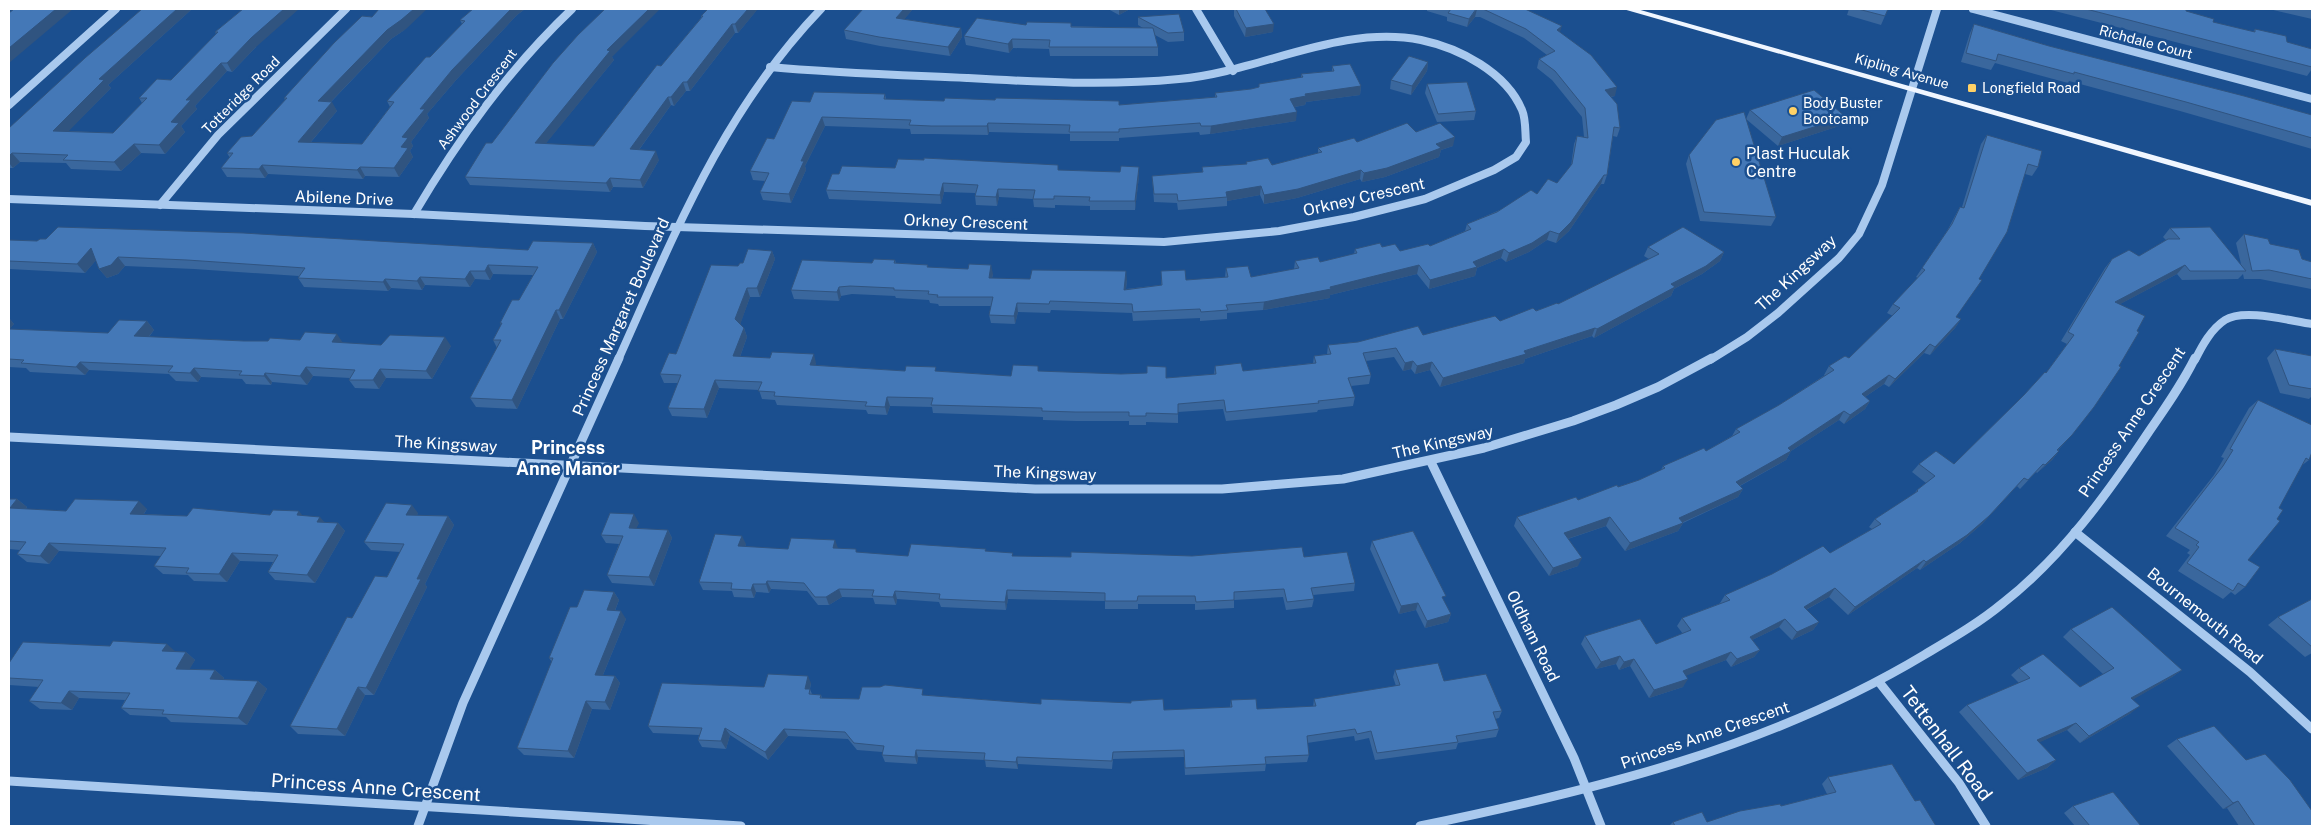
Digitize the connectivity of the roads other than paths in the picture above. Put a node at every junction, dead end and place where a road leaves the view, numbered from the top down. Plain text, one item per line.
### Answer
1 (116, 9) edge
2 (346, 9) edge
3 (572, 9) edge
4 (821, 9) edge
5 (1196, 9) edge
6 (1628, 9) edge
7 (1937, 9) edge
8 (1973, 9) edge
9 (770, 67) junction
10 (1233, 71) junction
11 (1911, 89) junction
12 (2312, 99) edge
13 (9, 105) edge
14 (9, 200) edge
15 (2312, 204) edge
16 (160, 205) junction
17 (414, 214) junction
18 (678, 227) junction
19 (2312, 324) edge
20 (9, 437) edge
21 (1431, 462) junction
22 (570, 466) junction
23 (2074, 532) junction
24 (1879, 682) junction
25 (2312, 729) edge
26 (9, 781) edge
27 (1588, 790) junction
28 (425, 808) junction
29 (418, 826) edge
30 (741, 826) edge
31 (1420, 826) edge
32 (1601, 826) edge
33 (1986, 826) edge

1 - 13 street
2 - 16 street, Totteridge Road
3 - 17 street, Ashwood Crescent
4 - 9 street, Princess Margaret Boulevard
5 - 10 street
6 - 11 main road, Kipling Avenue
7 - 11 street
8 - 12 street, Richdale Court
9 - 10 street, Orkney Crescent
9 - 18 street, Princess Margaret Boulevard
10 - 18 street, Orkney Crescent
11 - 15 main road, Kipling Avenue
11 - 21 street, The Kingsway
14 - 16 street, Abilene Drive
16 - 17 street, Abilene Drive
17 - 18 street, Abilene Drive
18 - 22 street, Princess Margaret Boulevard
19 - 23 street, Princess Anne Crescent
20 - 22 street, The Kingsway
21 - 22 street, The Kingsway
21 - 27 street, Oldham Road
22 - 28 street, Princess Margaret Boulevard
23 - 24 street, Princess Anne Crescent
23 - 25 street, Bournemouth Road
24 - 27 street, Princess Anne Crescent
24 - 33 street, Tettenhall Road
26 - 28 street, Princess Anne Crescent
27 - 31 street, Princess Anne Crescent
27 - 32 street, Oldham Road
28 - 29 street, Princess Margaret Boulevard
28 - 30 street, Princess Anne Crescent

